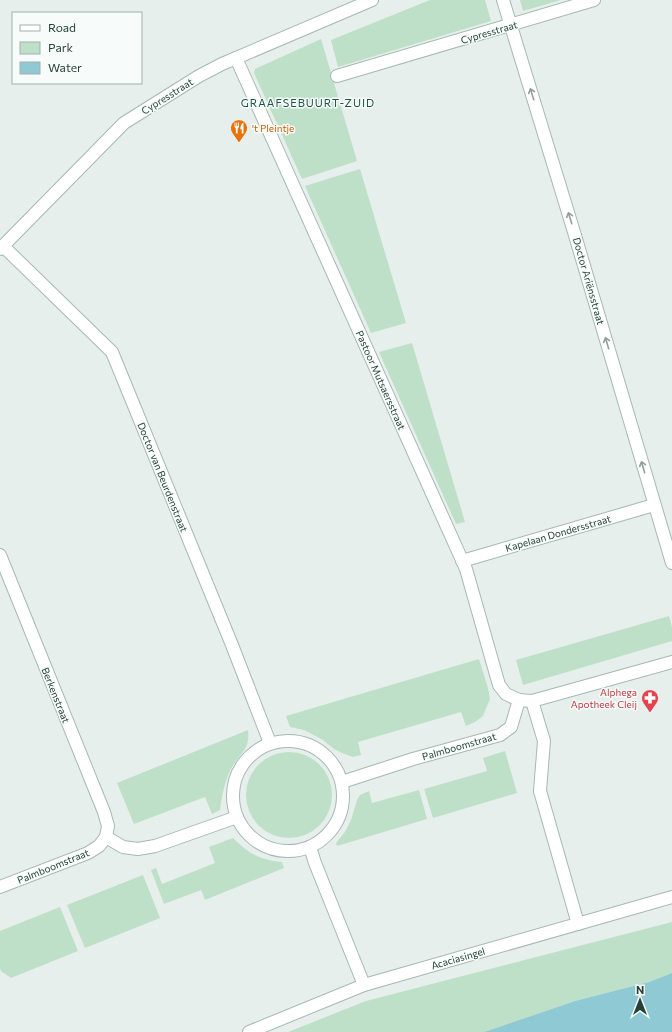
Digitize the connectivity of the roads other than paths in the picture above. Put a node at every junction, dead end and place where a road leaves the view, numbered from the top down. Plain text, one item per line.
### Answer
1 (372, 0) edge
2 (503, 0) edge
3 (594, 0) edge
4 (355, 3) edge
5 (511, 26) junction
6 (236, 58) junction
7 (337, 76) dead end
8 (1, 247) edge
9 (654, 505) junction
10 (0, 555) edge
11 (462, 560) junction
12 (672, 564) edge
13 (672, 662) edge
14 (519, 700) junction
15 (532, 701) junction
16 (270, 743) junction
17 (342, 782) junction
18 (236, 817) junction
19 (106, 837) junction
20 (310, 847) junction
21 (0, 887) edge
22 (672, 897) edge
23 (578, 924) junction
24 (364, 985) junction
25 (249, 1032) edge

1 - 4 street, Cypresstraat
2 - 5 street, Doctor Ariënsstraat
3 - 5 street, Cypresstraat
4 - 6 street, Cypresstraat
5 - 7 street, Cypresstraat
9 -> 5 street, Doctor Ariënsstraat
6 - 8 street, Cypresstraat
6 - 11 street, Pastoor Mutsaersstraat
8 - 16 street, Doctor van Beurdenstraat
9 - 11 street, Kapelaan Dondersstraat
9 - 12 street, Doctor Ariënsstraat
10 - 19 street, Berkenstraat
11 - 14 street, Pastoor Mutsaersstraat
13 - 15 street
14 - 15 street
14 - 17 street, Palmboomstraat
15 - 23 street
16 - 17 street
16 - 18 street
17 - 20 street
18 - 19 street
18 - 20 street
19 - 21 street, Palmboomstraat
20 - 24 street
22 - 23 street, Acaciasingel
23 - 24 street, Acaciasingel
24 - 25 street, Acaciasingel

